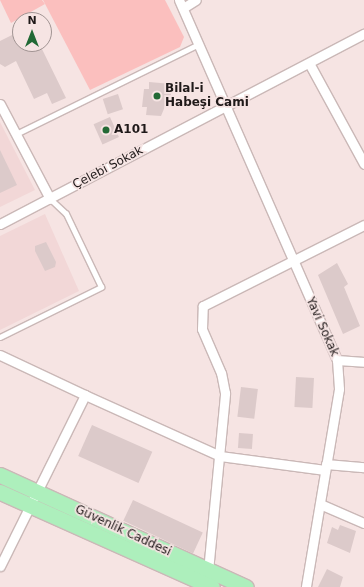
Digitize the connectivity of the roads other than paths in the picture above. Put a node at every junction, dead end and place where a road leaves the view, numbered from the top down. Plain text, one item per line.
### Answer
1 (196, 0) edge
2 (181, 4) edge
3 (364, 34) edge
4 (200, 44) junction
5 (309, 63) junction
6 (0, 104) edge
7 (228, 105) junction
8 (16, 134) junction
9 (364, 164) edge
10 (50, 198) junction
11 (0, 224) edge
12 (364, 225) edge
13 (291, 262) junction
14 (0, 337) edge
15 (0, 354) edge
16 (337, 360) junction
17 (364, 362) edge
18 (85, 395) junction
19 (220, 456) junction
20 (326, 467) junction
21 (364, 467) edge
22 (0, 475) edge
23 (37, 491) junction
24 (0, 492) edge
25 (28, 504) junction
26 (320, 504) junction
27 (364, 523) edge
28 (0, 566) edge
29 (208, 582) edge
30 (246, 587) edge
31 (306, 587) edge

1 - 2 street
2 - 4 street, Yavi Sokak
3 - 5 street, Çelebi Sokak
4 - 7 street, Yavi Sokak
4 - 8 lane
5 - 7 street, Çelebi Sokak
5 - 9 street
6 - 8 street
7 - 10 street, Çelebi Sokak
7 - 13 street, Yavi Sokak
8 - 10 street
10 - 11 street, Çelebi Sokak
10 - 14 lane
12 - 13 street
13 - 16 street, Yavi Sokak
13 - 19 street
15 - 18 street
16 - 17 street
16 - 20 street, Yavi Sokak
18 - 19 street
18 - 23 street
19 - 20 street
19 - 29 street
20 - 21 street
20 - 26 street, Yavi Sokak
22 - 23 main road, Güvenlik Caddesi
23 - 25 street
23 - 29 main road, Güvenlik Caddesi
24 - 25 main road, Güvenlik Caddesi
25 - 28 street
25 - 29 main road, Güvenlik Caddesi
26 - 27 street
26 - 31 street, Yavi Sokak
29 - 30 main road, Güvenlik Caddesi

